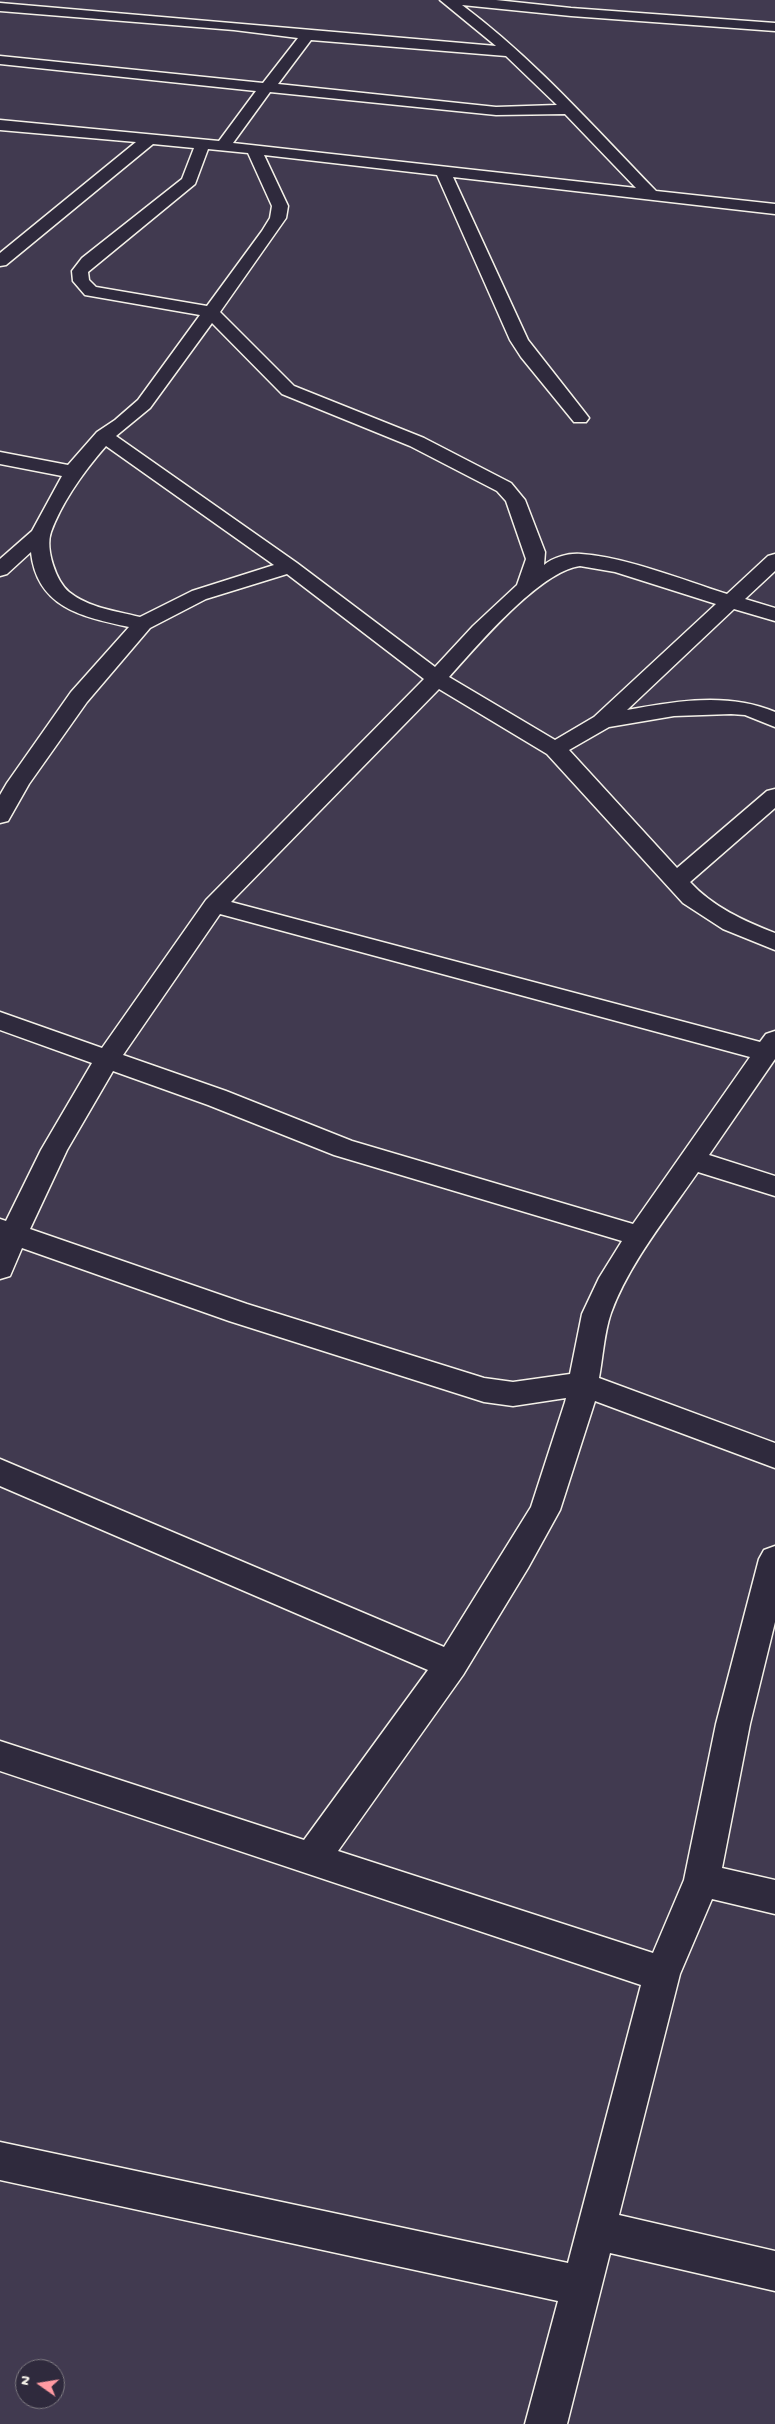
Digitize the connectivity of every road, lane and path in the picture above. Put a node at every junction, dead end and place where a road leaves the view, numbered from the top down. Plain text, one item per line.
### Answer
1 (447, 0) edge
2 (457, 0) edge
3 (27, 4) edge
4 (0, 7) edge
5 (6, 24) dead end
6 (775, 27) edge
7 (307, 35) junction
8 (513, 52) junction
9 (0, 60) edge
10 (266, 88) junction
11 (570, 109) junction
12 (0, 125) edge
13 (18, 127) junction
14 (0, 139) edge
15 (150, 139) junction
16 (204, 144) junction
17 (223, 146) junction
18 (254, 150) junction
19 (443, 171) junction
20 (650, 194) junction
21 (775, 209) edge
22 (0, 261) edge
23 (212, 312) junction
24 (580, 418) dead end
25 (104, 436) junction
26 (0, 458) edge
27 (73, 472) junction
28 (40, 534) junction
29 (775, 560) edge
30 (1, 566) edge
31 (290, 567) junction
32 (526, 587) junction
33 (731, 600) junction
34 (775, 615) edge
35 (143, 624) junction
36 (436, 678) junction
37 (775, 720) edge
38 (602, 722) junction
39 (555, 749) junction
40 (775, 796) edge
41 (0, 816) edge
42 (676, 881) junction
43 (214, 905) junction
44 (775, 942) edge
45 (0, 1021) edge
46 (770, 1046) edge
47 (107, 1059) junction
48 (692, 1160) junction
49 (775, 1186) edge
50 (7, 1232) edge
51 (639, 1236) junction
52 (0, 1268) edge
53 (583, 1384) junction
54 (775, 1456) edge
55 (0, 1472) edge
56 (773, 1577) edge
57 (451, 1665) junction
58 (0, 1756) edge
59 (311, 1859) junction
60 (702, 1880) junction
61 (775, 1897) edge
62 (662, 1974) junction
63 (0, 2161) edge
64 (597, 2230) junction
65 (775, 2271) edge
66 (582, 2286) junction
67 (551, 2419) edge

1 - 8 street
2 - 6 street
3 - 4 street
3 - 5 street
3 - 7 street
7 - 8 street
7 - 10 street
8 - 11 street
9 - 10 street
10 - 11 street
10 - 17 street
11 - 20 street
12 - 13 street
13 - 14 street
13 - 15 street
15 - 16 street
15 - 22 street
16 - 17 street
16 - 23 street
17 - 18 street
18 - 19 street
18 - 23 street
19 - 20 street
19 - 24 street
20 - 21 street
23 - 25 street
23 - 32 street
25 - 27 street
25 - 31 street
26 - 27 street
27 - 28 street
28 - 30 street
28 - 35 street
29 - 33 street
31 - 35 street
31 - 36 street
32 - 33 street
32 - 36 street
33 - 34 street
33 - 38 street
35 - 41 street
36 - 39 street
36 - 43 street
37 - 38 street
38 - 39 street
39 - 42 street
40 - 42 street
42 - 44 street
43 - 46 street
43 - 47 street
45 - 47 street
46 - 48 street
47 - 50 street
47 - 51 street
48 - 49 street
48 - 51 street
50 - 52 street
50 - 53 street
51 - 53 street
53 - 54 street
53 - 57 street
55 - 57 street
56 - 60 street
57 - 59 street
58 - 59 street
59 - 62 street
60 - 61 street
60 - 62 street
62 - 64 street
63 - 66 street
64 - 65 street
64 - 66 street
66 - 67 street

